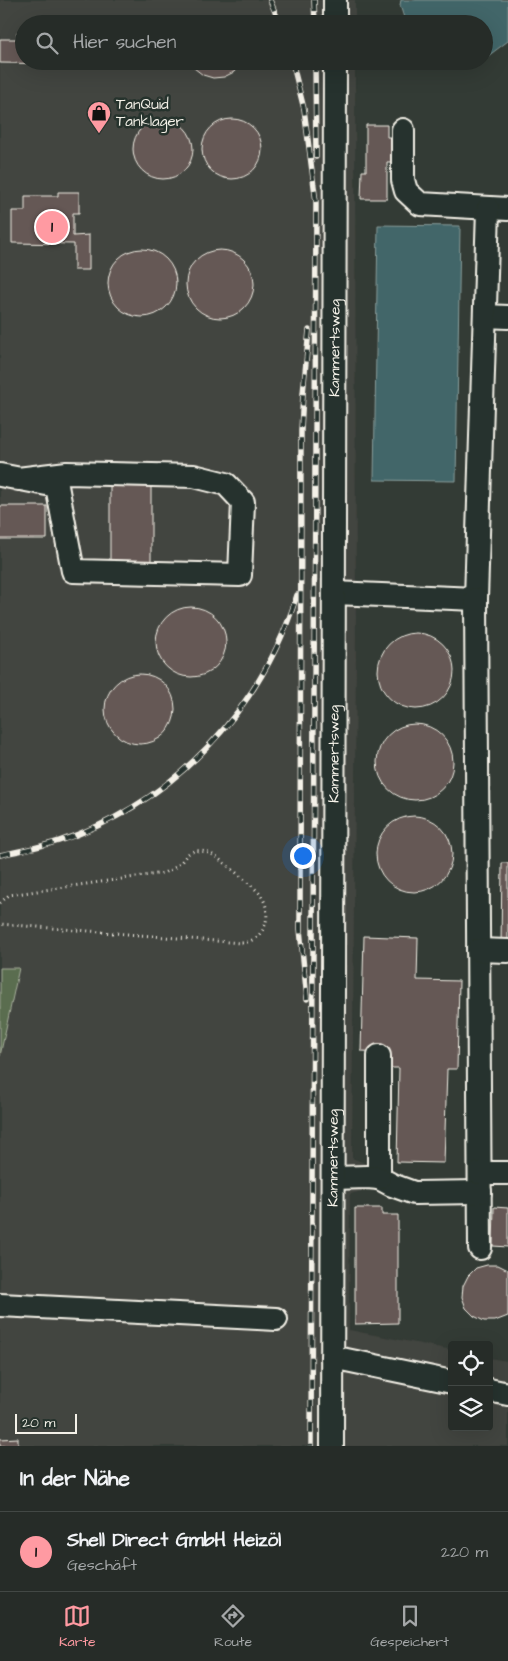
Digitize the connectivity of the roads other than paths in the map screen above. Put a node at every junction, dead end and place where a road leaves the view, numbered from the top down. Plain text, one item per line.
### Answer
1 (335, 0) edge
2 (335, 15) edge
3 (335, 70) edge
4 (403, 130) dead end
5 (498, 209) edge
6 (485, 316) junction
7 (508, 317) edge
8 (9, 477) edge
9 (334, 593) junction
10 (476, 598) junction
11 (478, 950) junction
12 (508, 950) edge
13 (379, 1056) dead end
14 (508, 1173) edge
15 (332, 1178) junction
16 (379, 1178) junction
17 (480, 1182) junction
18 (480, 1248) dead end
19 (0, 1305) edge
20 (276, 1319) dead end
21 (332, 1357) junction
22 (448, 1381) edge
23 (493, 1391) edge
24 (508, 1394) edge
25 (332, 1446) edge

1 - 2 street
3 - 9 street, Kammertsweg
4 - 5 street
5 - 6 street
6 - 7 street
6 - 10 street
8 - 8 street
9 - 10 street
9 - 15 street, Kammertsweg
10 - 11 street
11 - 12 street
11 - 17 street
13 - 16 street
14 - 17 street
15 - 16 street
15 - 21 street, Kammertsweg
16 - 17 street
17 - 18 street
19 - 20 street
21 - 22 street
21 - 25 street, Kammertsweg
23 - 24 street

